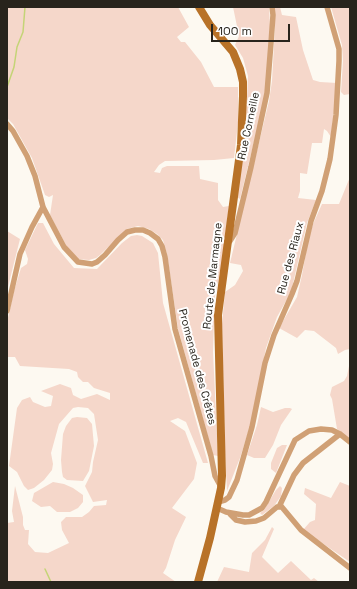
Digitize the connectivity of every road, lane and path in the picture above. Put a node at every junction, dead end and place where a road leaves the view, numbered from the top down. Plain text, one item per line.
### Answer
1 (199, 7) edge
2 (272, 7) edge
3 (327, 7) edge
4 (7, 124) edge
5 (43, 208) junction
6 (228, 245) junction
7 (7, 311) edge
8 (340, 434) junction
9 (350, 442) edge
10 (221, 488) junction
11 (217, 505) junction
12 (279, 507) junction
13 (229, 513) junction
14 (350, 568) edge
15 (198, 582) edge

1 - 6 street, Route de Marmagne
2 - 6 street, Rue Corneille
3 - 11 street, Rue des Riaux
4 - 5 street, Promenade des Crêtes
5 - 7 street
5 - 10 street, Promenade des Crêtes
6 - 10 street, Route de Marmagne
8 - 9 street
8 - 12 street
8 - 13 street
10 - 11 street, Route de Marmagne
11 - 13 street
11 - 15 street, Route de Marmagne
12 - 13 street
12 - 14 street

